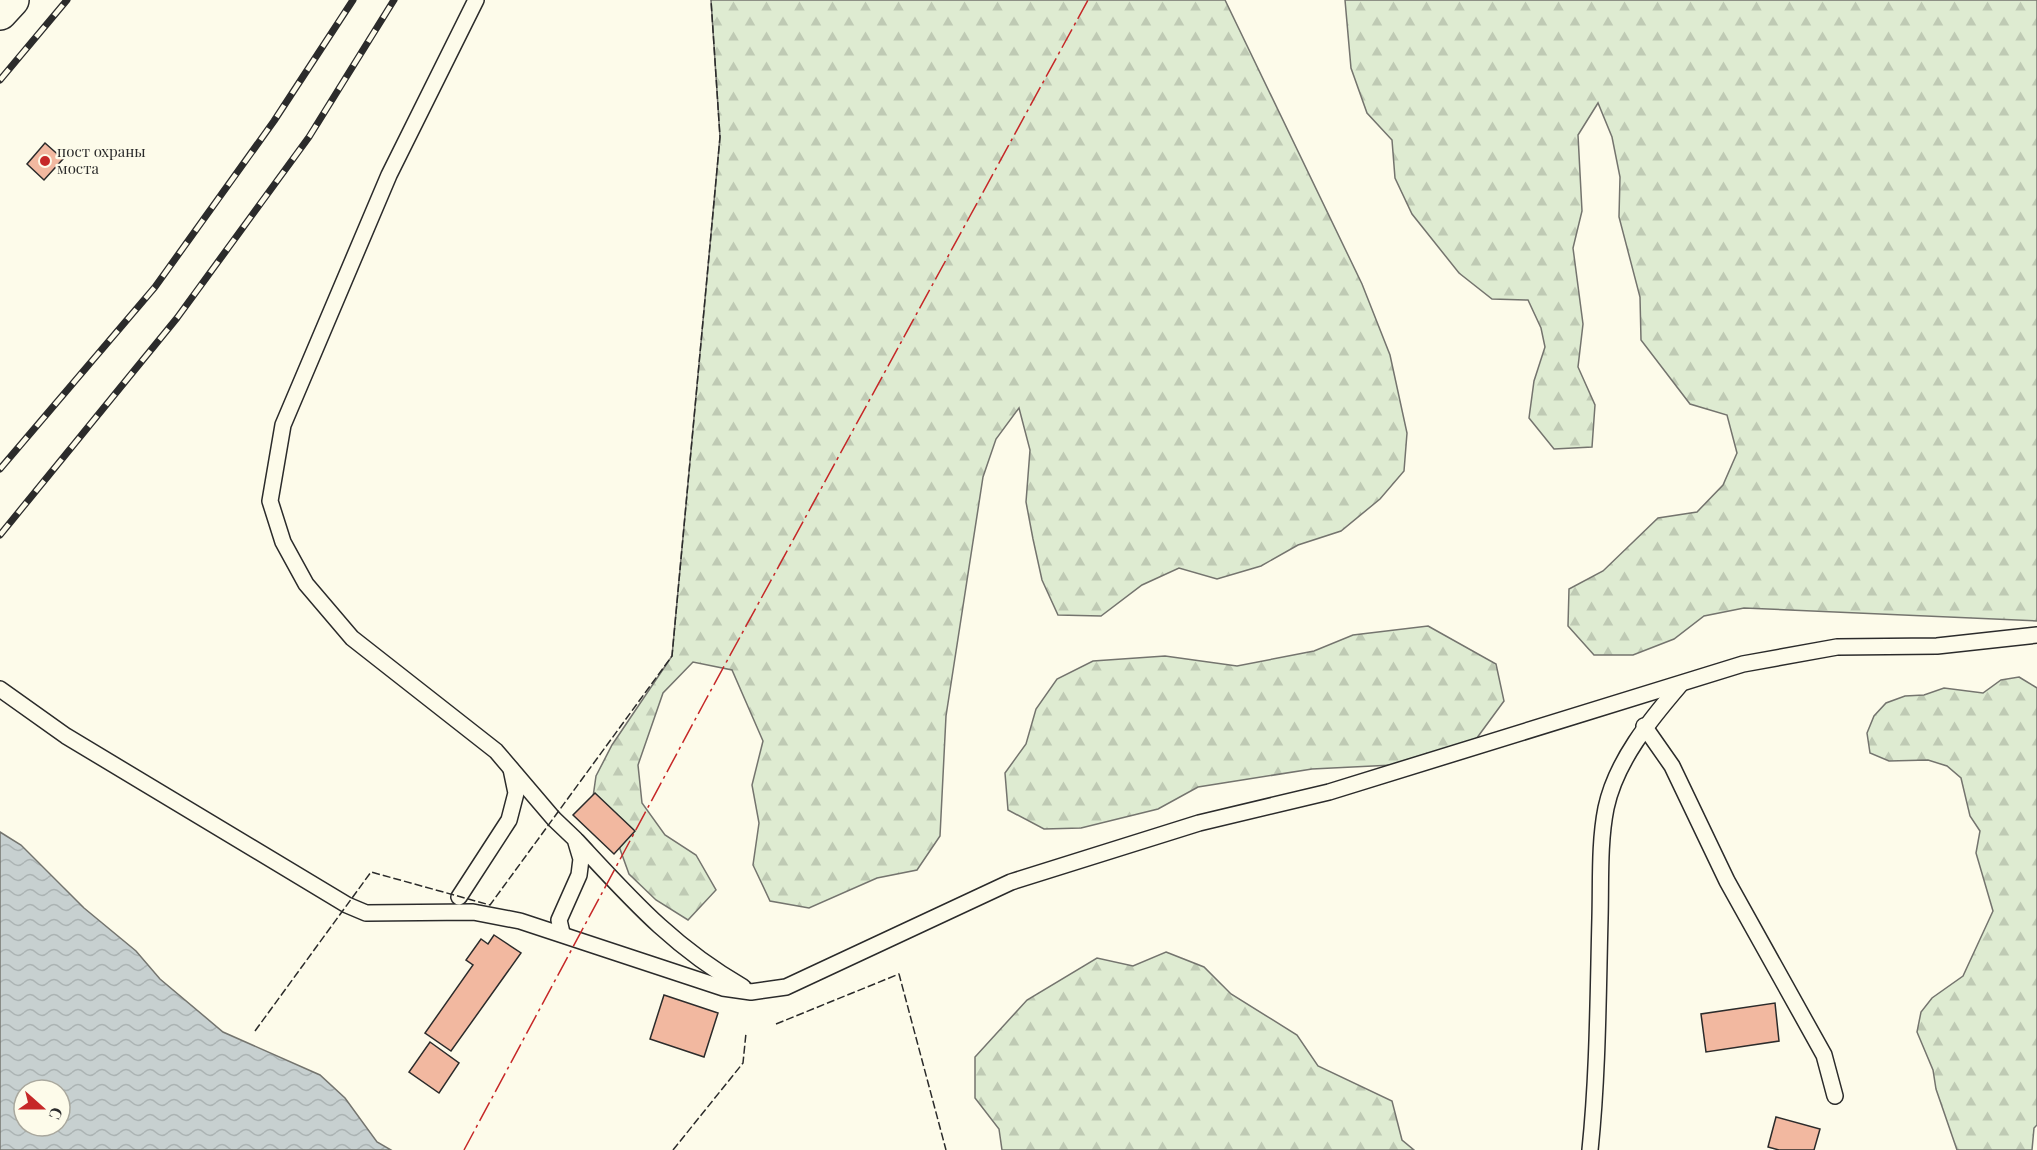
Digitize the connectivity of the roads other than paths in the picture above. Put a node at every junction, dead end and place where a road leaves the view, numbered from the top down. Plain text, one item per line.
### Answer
1 (12, 0) edge
2 (476, 0) edge
3 (0, 13) edge
4 (2037, 634) edge
5 (1680, 685) junction
6 (0, 689) edge
7 (1644, 726) junction
8 (510, 766) junction
9 (575, 839) junction
10 (459, 897) dead end
11 (562, 933) junction
12 (751, 992) junction
13 (1835, 1096) dead end
14 (1590, 1150) edge

1 - 3 main road
2 - 8 lane
4 - 5 lane
5 - 7 lane
5 - 12 lane
6 - 11 lane
7 - 13 lane
7 - 14 lane
8 - 9 lane
8 - 10 lane
9 - 11 lane
9 - 12 lane
11 - 12 lane

